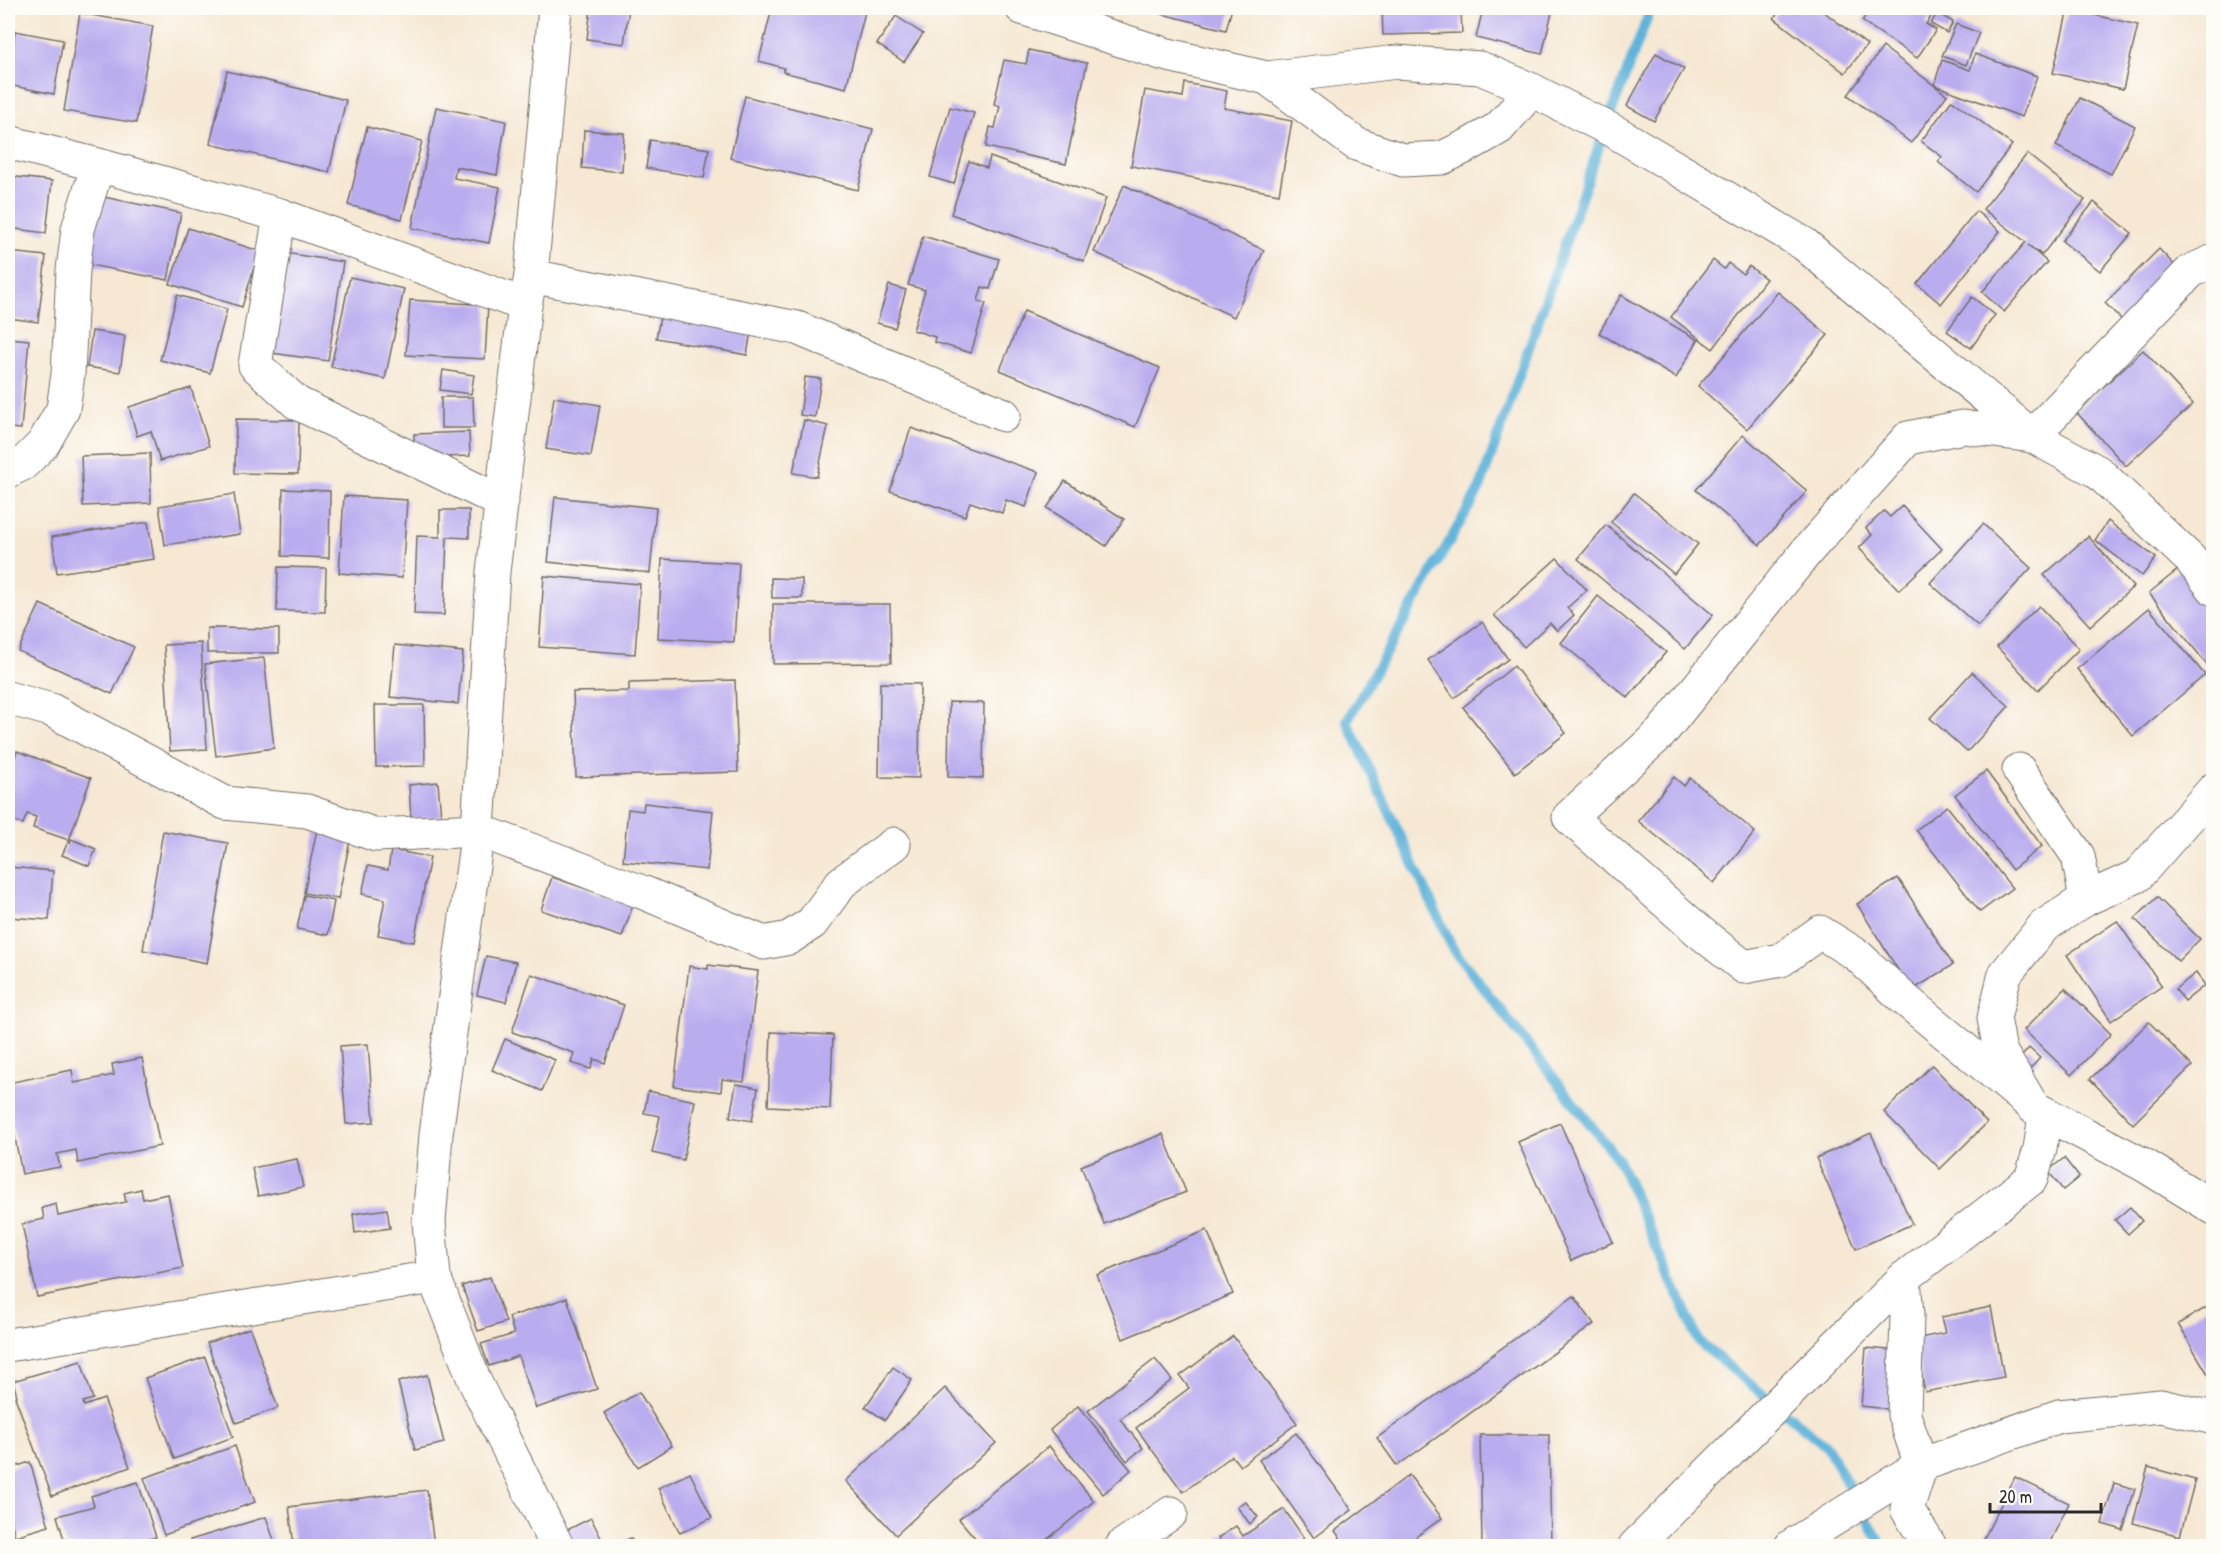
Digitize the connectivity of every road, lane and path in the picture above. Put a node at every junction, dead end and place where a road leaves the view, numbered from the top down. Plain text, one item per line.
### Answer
1 (555, 8) edge
2 (1022, 8) edge
3 (1267, 78) junction
4 (1532, 90) junction
5 (8, 142) edge
6 (98, 165) junction
7 (280, 215) junction
8 (2214, 261) edge
9 (528, 291) junction
10 (1004, 415) dead end
11 (2032, 436) junction
12 (8, 471) edge
13 (502, 502) junction
14 (2214, 589) edge
15 (8, 698) edge
16 (2019, 770) dead end
17 (2214, 789) edge
18 (478, 830) junction
19 (894, 844) dead end
20 (2086, 898) junction
21 (2033, 1107) junction
22 (2214, 1208) edge
23 (434, 1277) junction
24 (1904, 1278) junction
25 (8, 1345) edge
26 (2214, 1418) edge
27 (1921, 1465) junction
28 (1172, 1513) dead end
29 (557, 1546) edge
30 (1122, 1546) edge
31 (1635, 1546) edge
32 (1791, 1546) edge
33 (1930, 1546) edge

1 - 9 street
2 - 3 street
3 - 4 street
3 - 4 street
4 - 11 street
5 - 6 street
6 - 7 street
6 - 12 street
7 - 9 street
7 - 13 street
8 - 11 street
9 - 10 street
9 - 13 street
11 - 14 street
11 - 21 street
13 - 18 street
15 - 18 street
16 - 20 street
17 - 20 street
18 - 19 street
18 - 23 street
20 - 21 street
21 - 22 street
21 - 24 street
23 - 25 street
23 - 29 street
24 - 27 street
24 - 31 street
26 - 27 street
27 - 32 street
27 - 33 street
28 - 30 street

